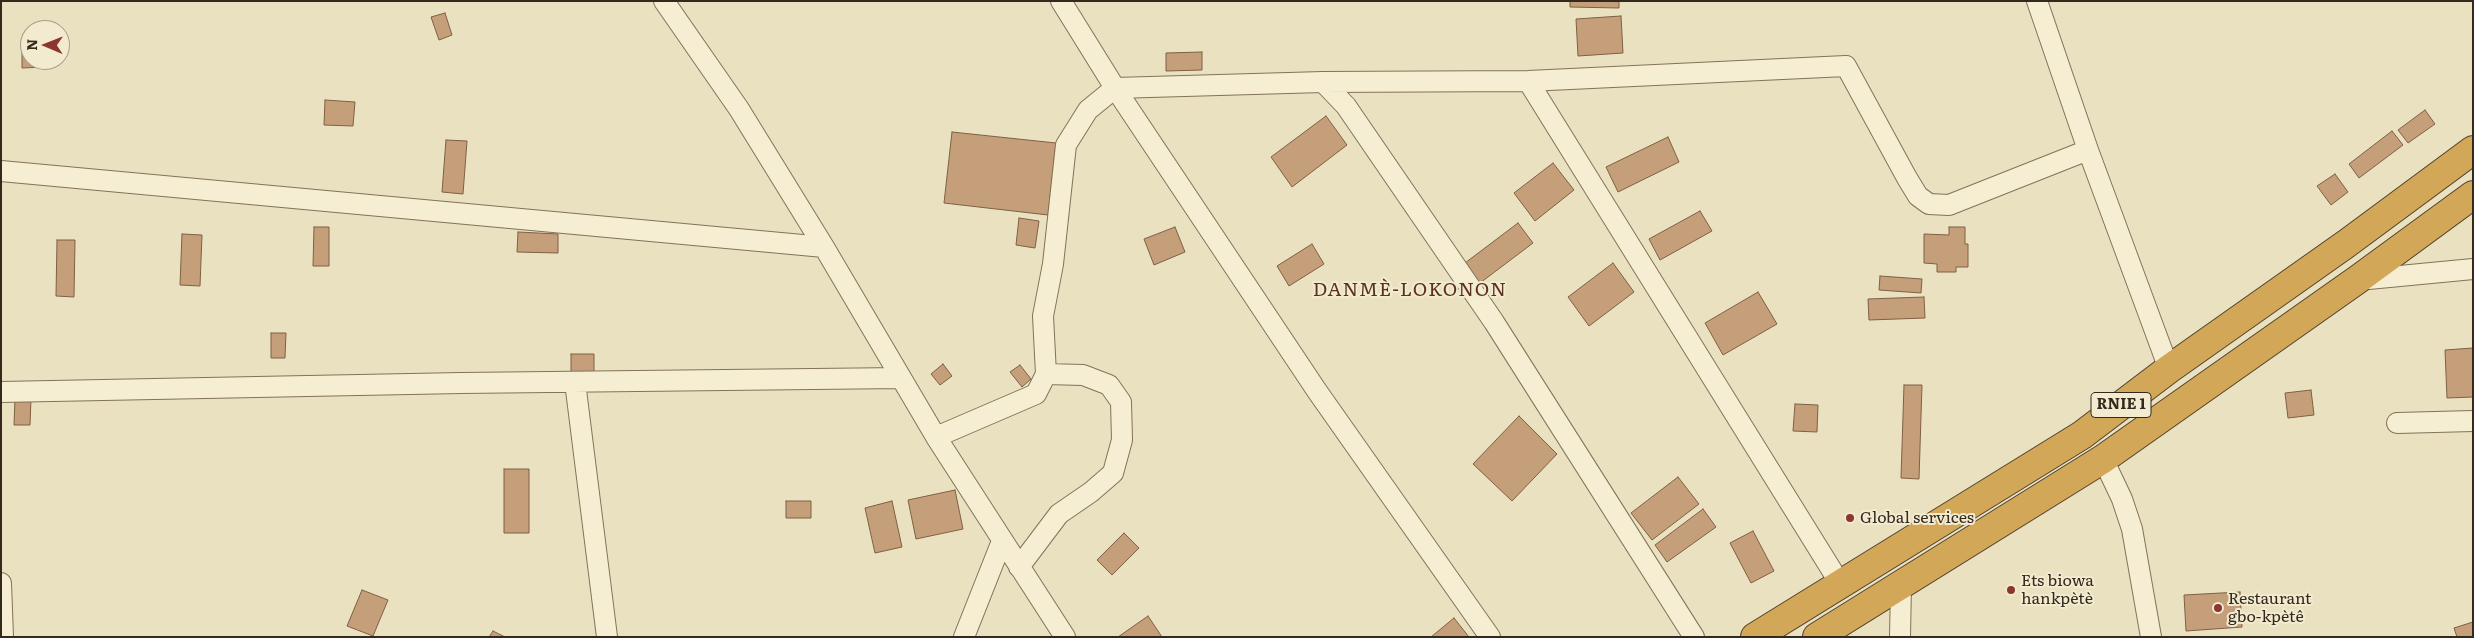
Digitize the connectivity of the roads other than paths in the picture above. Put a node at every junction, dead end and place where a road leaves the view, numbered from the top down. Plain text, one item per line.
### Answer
1 (664, 1) edge
2 (1061, 1) edge
3 (2038, 1) edge
4 (1528, 81) junction
5 (1323, 82) junction
6 (1115, 88) junction
7 (2088, 150) junction
8 (2473, 150) edge
9 (1, 171) edge
10 (2473, 195) edge
11 (824, 247) junction
12 (2473, 269) edge
13 (2357, 280) junction
14 (2169, 369) junction
15 (1046, 374) junction
16 (901, 378) junction
17 (575, 382) junction
18 (1, 392) edge
19 (2473, 421) edge
20 (2397, 423) dead end
21 (936, 437) junction
22 (2103, 458) junction
23 (1002, 541) junction
24 (1019, 566) junction
25 (1, 583) edge
26 (1841, 585) junction
27 (1901, 585) junction
28 (3, 637) edge
29 (607, 637) edge
30 (964, 637) edge
31 (1066, 637) edge
32 (1490, 637) edge
33 (1694, 637) edge
34 (1755, 637) edge
35 (1817, 637) edge
36 (1900, 637) edge
37 (2151, 637) edge

1 - 11 street
2 - 6 street
3 - 7 street
4 - 5 street
4 - 7 street
4 - 26 street
5 - 6 street
5 - 33 street
6 - 15 street
6 - 32 street
7 - 14 street
8 - 14 highway, RNIE 1
9 - 11 street
10 - 13 highway, RNIE 1
11 - 16 street
12 - 13 street
13 - 22 highway, RNIE 1
14 - 26 highway, RNIE 1
15 - 21 street
15 - 24 street
16 - 17 street
16 - 21 street
17 - 18 street
17 - 29 street
19 - 20 street
21 - 23 street
22 - 27 highway, RNIE 1
22 - 37 street
23 - 24 street
23 - 30 street
24 - 31 street
25 - 28 street
26 - 34 highway, RNIE 1
27 - 35 highway, RNIE 1
27 - 36 street

